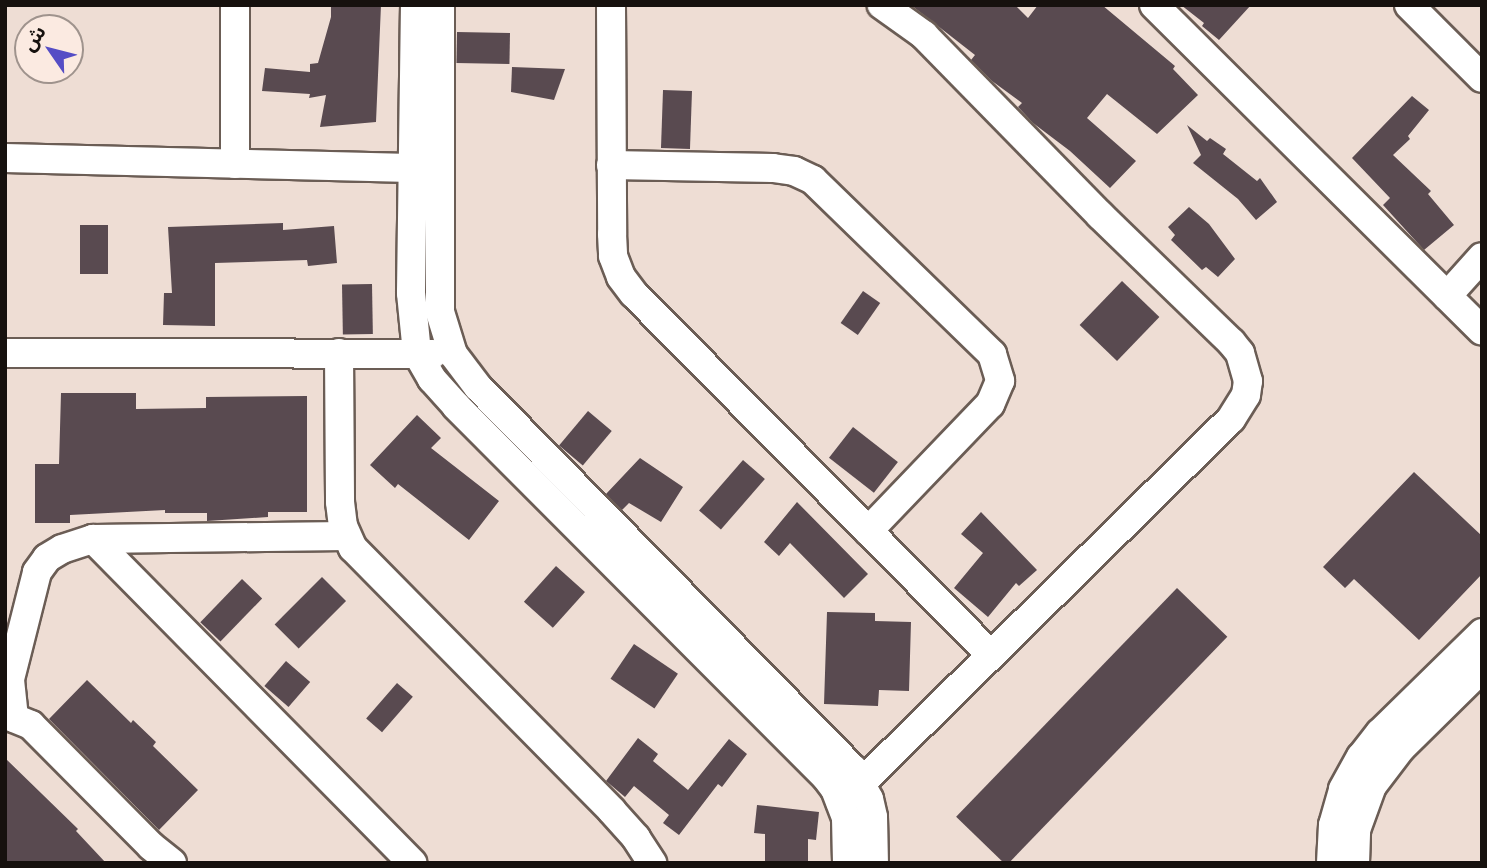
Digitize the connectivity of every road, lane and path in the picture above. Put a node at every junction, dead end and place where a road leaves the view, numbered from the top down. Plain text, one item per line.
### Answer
1 (235, 5) edge
2 (415, 5) edge
3 (440, 5) edge
4 (611, 5) edge
5 (882, 5) edge
6 (1154, 5) edge
7 (1409, 5) edge
8 (1482, 78) edge
9 (5, 158) edge
10 (234, 164) junction
11 (611, 165) junction
12 (411, 168) junction
13 (1482, 257) edge
14 (1447, 296) junction
15 (1482, 331) edge
16 (5, 353) edge
17 (339, 353) junction
18 (417, 353) junction
19 (453, 354) junction
20 (868, 531) junction
21 (346, 536) junction
22 (93, 538) junction
23 (1482, 633) edge
24 (990, 655) junction
25 (1482, 668) edge
26 (1412, 719) junction
27 (862, 782) junction
28 (841, 803) junction
29 (172, 863) edge
30 (412, 863) edge
31 (652, 863) edge
32 (847, 863) edge
33 (874, 863) edge
34 (1331, 863) edge
35 (1355, 863) edge

1 - 10 street
2 - 12 street
3 - 19 street
4 - 11 street
5 - 24 street
6 - 14 street
7 - 8 street
9 - 10 street
10 - 12 street
11 - 20 street
11 - 20 street
12 - 18 street
13 - 14 street
14 - 15 street
16 - 17 street
17 - 18 street
17 - 21 street
18 - 19 street
18 - 28 street
19 - 27 street
20 - 24 street
21 - 22 street
21 - 31 street
22 - 29 street
22 - 30 street
23 - 26 street
24 - 27 street
25 - 26 street
26 - 34 street
26 - 35 street
27 - 28 street
27 - 33 street
28 - 32 street

